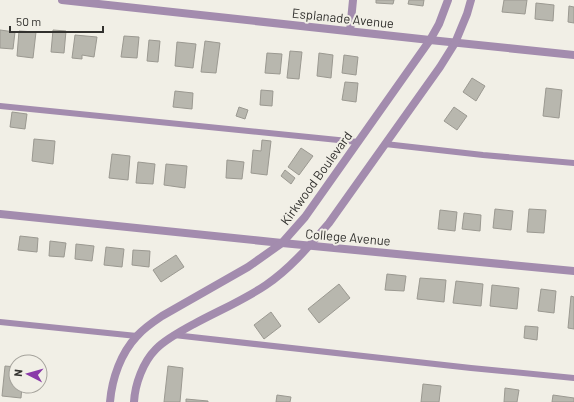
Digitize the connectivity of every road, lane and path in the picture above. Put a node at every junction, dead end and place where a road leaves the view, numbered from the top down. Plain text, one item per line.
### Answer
1 (62, 0) edge
2 (353, 0) edge
3 (448, 0) edge
4 (471, 0) edge
5 (350, 31) junction
6 (430, 40) junction
7 (455, 43) junction
8 (574, 55) edge
9 (0, 106) edge
10 (358, 142) junction
11 (385, 144) junction
12 (574, 163) edge
13 (0, 214) edge
14 (282, 243) junction
15 (311, 245) junction
16 (574, 271) edge
17 (0, 322) edge
18 (174, 335) junction
19 (137, 336) junction
20 (574, 378) edge
21 (110, 402) edge
22 (134, 402) edge

1 - 5 street, Esplanade Avenue
2 - 5 street
3 - 6 street, Kirkwood Boulevard
4 - 7 street
5 - 6 street, Esplanade Avenue
6 - 7 street, Esplanade Avenue
6 - 10 street, Kirkwood Boulevard
7 - 8 street, Esplanade Avenue
7 - 11 street
9 - 10 lane
10 - 14 street, Kirkwood Boulevard
11 - 12 lane
11 - 15 street
13 - 14 street, College Avenue
14 - 15 street, College Avenue
14 - 19 street, Kirkwood Boulevard
15 - 16 street, College Avenue
15 - 18 street
17 - 19 lane
18 - 20 lane
18 - 22 street
19 - 21 street, Kirkwood Boulevard

